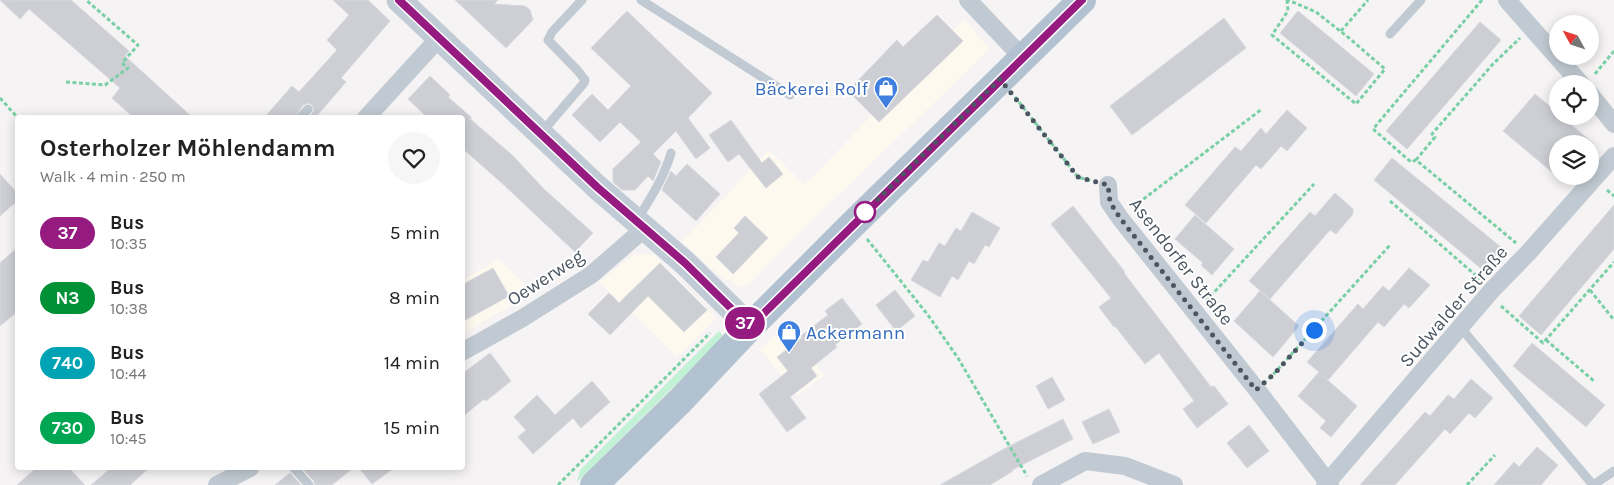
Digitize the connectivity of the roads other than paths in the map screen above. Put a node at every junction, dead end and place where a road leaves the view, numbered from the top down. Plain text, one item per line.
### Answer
1 (399, 0) edge
2 (582, 0) edge
3 (641, 0) edge
4 (968, 0) edge
5 (1082, 0) edge
6 (1421, 0) edge
7 (1507, 0) edge
8 (1390, 34) dead end
9 (439, 38) junction
10 (1023, 58) junction
11 (1577, 75) edge
12 (790, 95) dead end
13 (1599, 103) edge
14 (308, 109) dead end
15 (303, 115) edge
16 (369, 115) edge
17 (1614, 124) edge
18 (540, 134) junction
19 (671, 153) dead end
20 (1614, 156) edge
21 (1108, 185) road end
22 (641, 224) junction
23 (741, 319) junction
24 (1461, 328) junction
25 (465, 350) edge
26 (246, 470) edge
27 (296, 470) edge
28 (1614, 471) edge
29 (1034, 481) edge
30 (1327, 484) edge
31 (217, 485) edge
32 (309, 485) edge
33 (594, 485) edge
34 (1174, 485) edge
35 (1593, 485) edge

1 - 9 main road
2 - 18 lane
3 - 12 lane
4 - 10 street
5 - 10 main road
6 - 8 lane
7 - 11 street
9 - 16 street
9 - 18 main road
10 - 23 main road
13 - 17 street
14 - 15 lane
18 - 22 main road
19 - 22 lane
20 - 24 street, Sudwalder Straße
21 - 30 street, Asendorfer Straße
22 - 23 main road
22 - 25 street, Oewerweg
23 - 33 main road
24 - 30 street, Sudwalder Straße
24 - 35 lane
26 - 31 street
27 - 32 lane
28 - 35 lane
29 - 34 street

